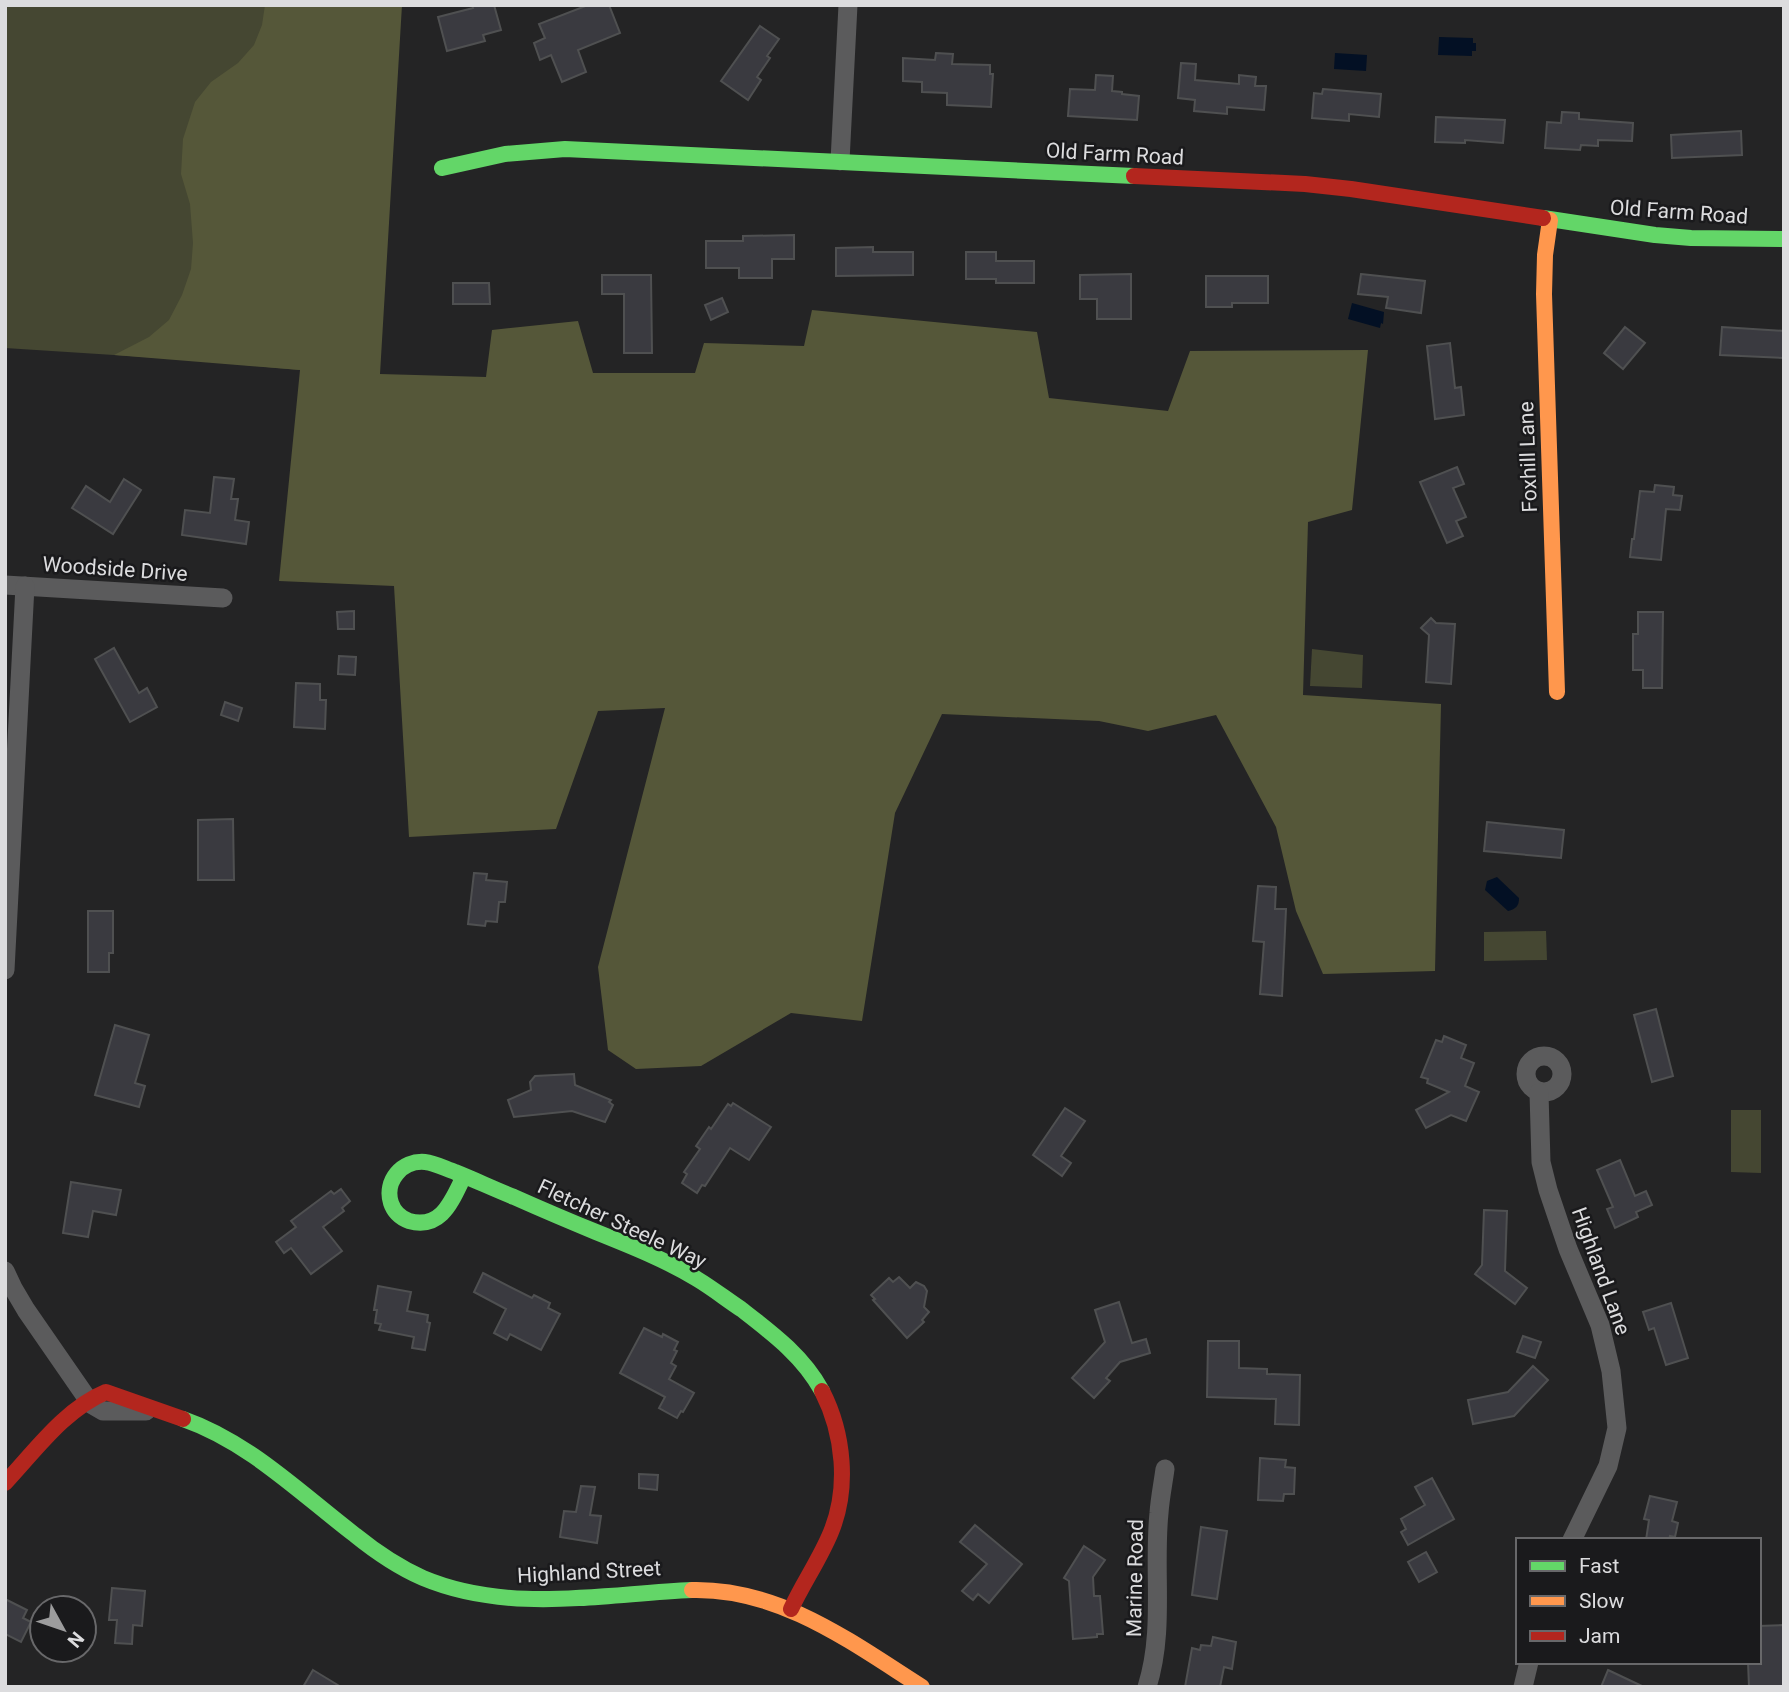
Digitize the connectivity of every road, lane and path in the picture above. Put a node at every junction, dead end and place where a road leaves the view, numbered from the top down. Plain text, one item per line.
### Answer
1 (848, 5) edge
2 (840, 161) junction
3 (442, 169) dead end
4 (1550, 220) junction
5 (1784, 239) edge
6 (5, 585) edge
7 (25, 586) junction
8 (223, 598) dead end
9 (1557, 692) dead end
10 (5, 970) edge
11 (1539, 1093) dead end
12 (464, 1176) junction
13 (5, 1271) edge
14 (88, 1401) junction
15 (161, 1412) joint
16 (1166, 1469) dead end
17 (5, 1483) edge
18 (1573, 1538) edge
19 (791, 1609) junction
20 (1529, 1664) edge
21 (922, 1687) edge
22 (1147, 1687) edge
23 (1523, 1687) edge

1 - 2 street
2 - 3 street, Old Farm Road
2 - 4 street, Old Farm Road
4 - 5 street, Old Farm Road
4 - 9 street, Foxhill Lane
6 - 7 street, Woodside Drive
7 - 8 street, Woodside Drive
7 - 10 street
11 - 18 street, Highland Lane
12 - 12 street, Fletcher Steele Way
12 - 19 street, Fletcher Steele Way
13 - 14 street
14 - 15 street, Highland Street
14 - 17 street
15 - 19 street, Highland Street
16 - 22 street, Marine Road
19 - 21 street, Highland Street
20 - 23 street

